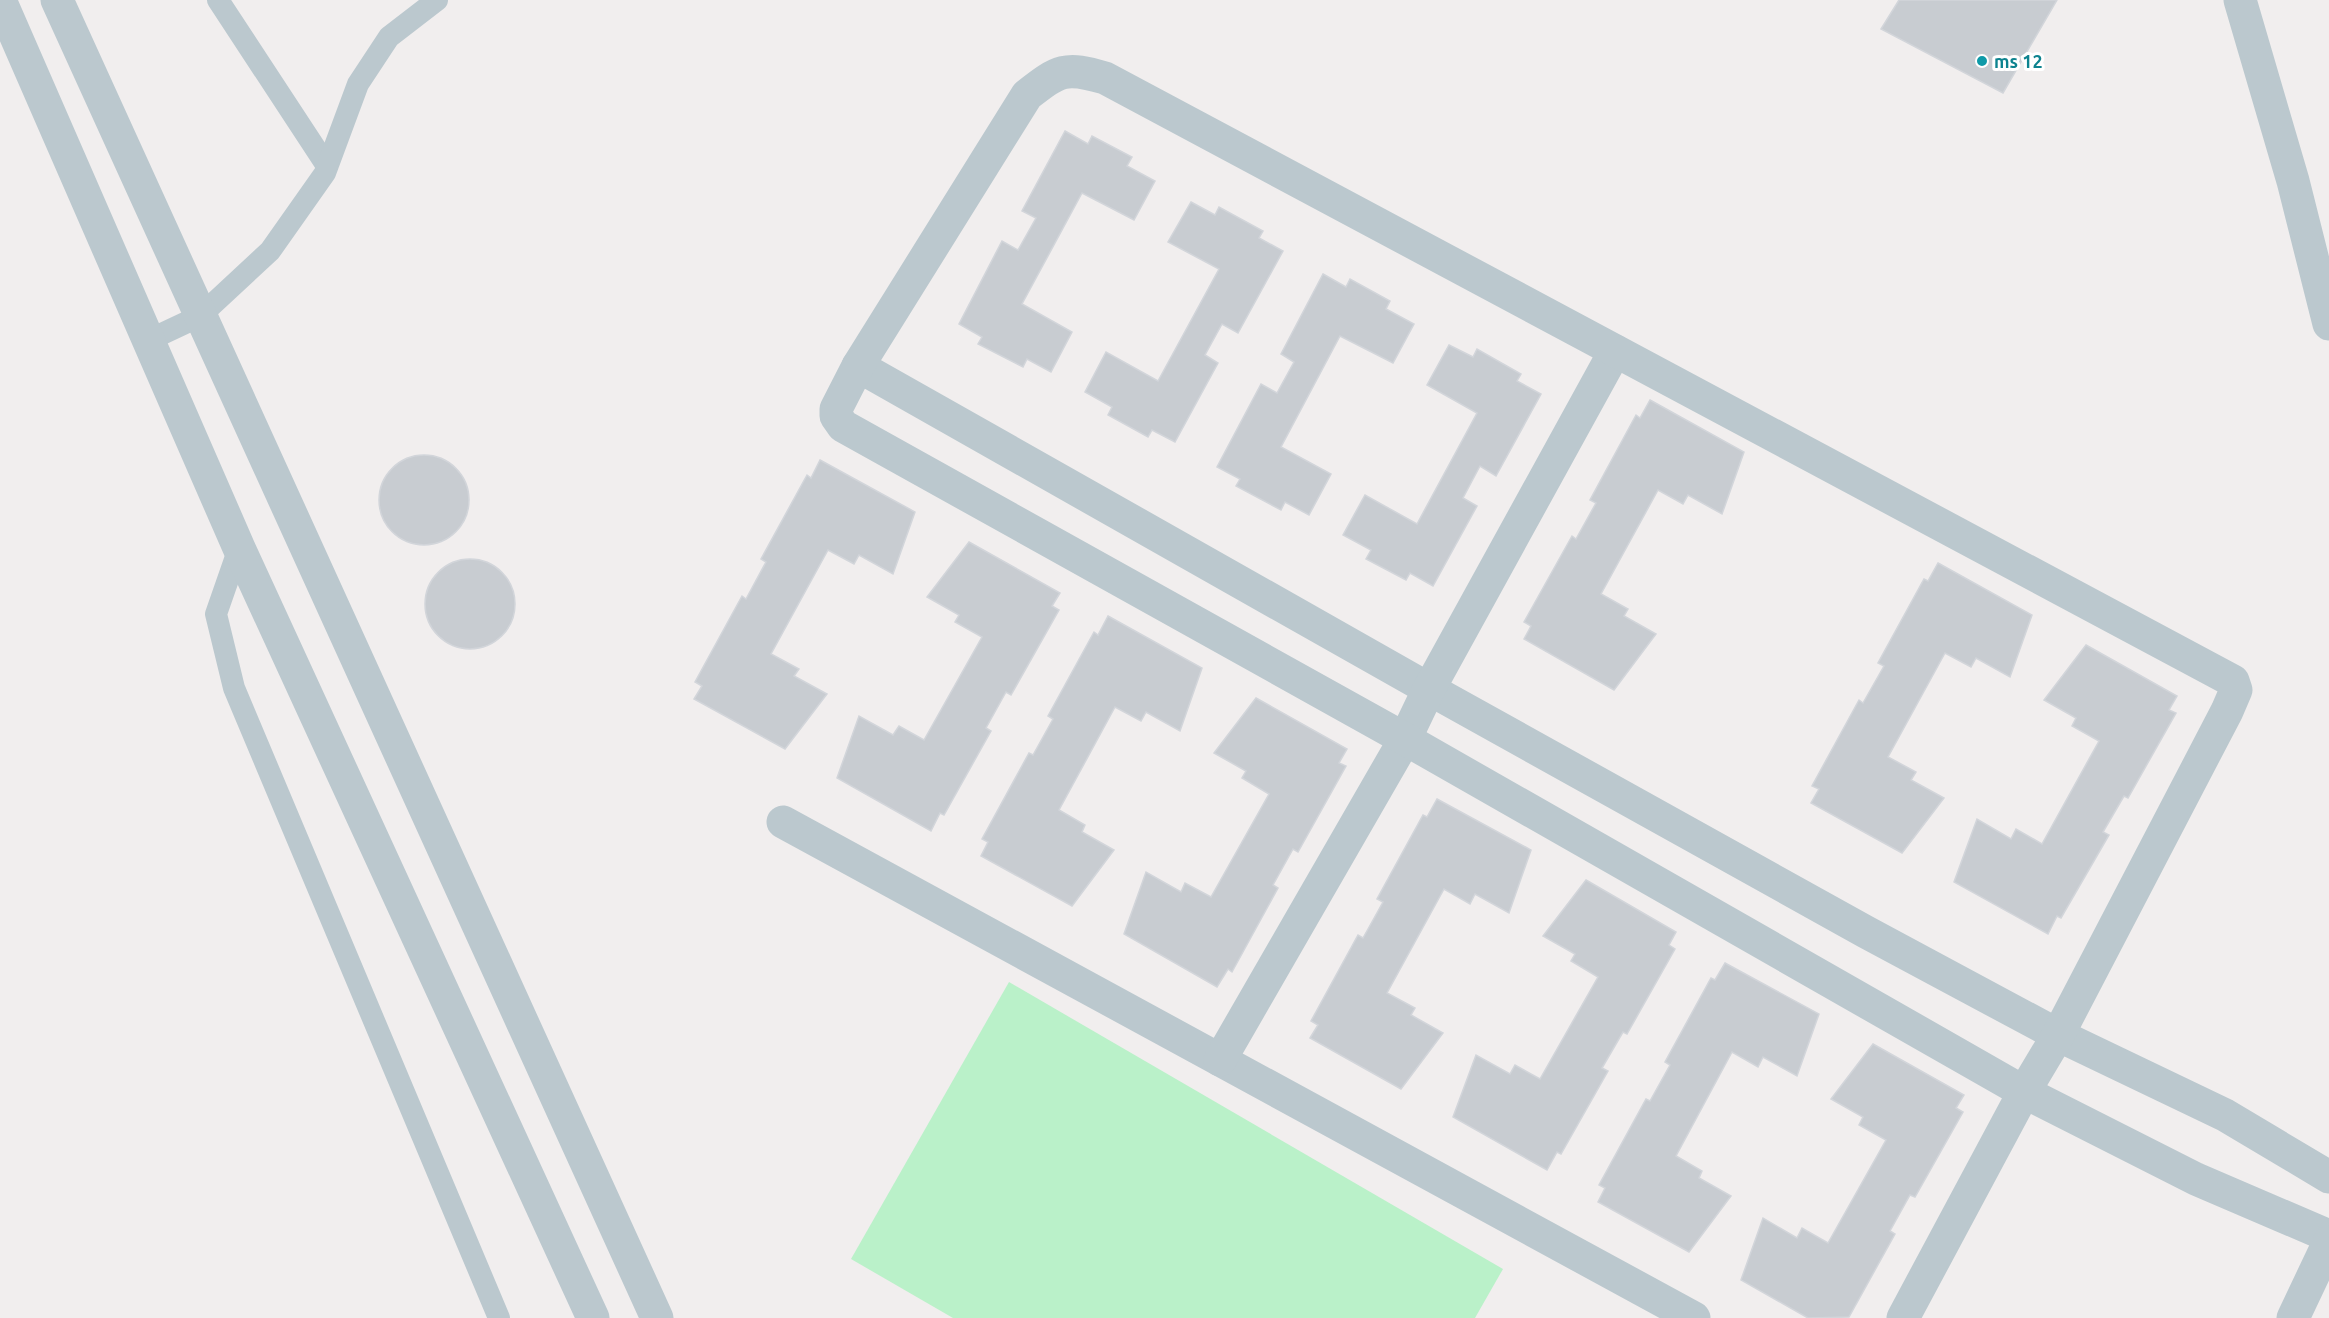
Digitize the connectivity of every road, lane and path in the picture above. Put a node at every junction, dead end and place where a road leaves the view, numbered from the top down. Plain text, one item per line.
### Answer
1 (0, 0) edge
2 (57, 0) edge
3 (218, 0) edge
4 (437, 0) edge
5 (2240, 0) edge
6 (327, 166) junction
7 (200, 316) junction
8 (2329, 324) edge
9 (148, 340) junction
10 (1615, 351) junction
11 (858, 366) junction
12 (239, 548) junction
13 (1429, 689) junction
14 (1405, 739) junction
15 (783, 822) dead end
16 (2058, 1035) junction
17 (1220, 1060) junction
18 (2024, 1092) junction
19 (2329, 1177) edge
20 (2329, 1236) edge
21 (2329, 1242) edge
22 (499, 1318) edge
23 (593, 1318) edge
24 (657, 1318) edge
25 (1694, 1318) edge
26 (1903, 1318) edge
27 (2293, 1318) edge

1 - 9 street
2 - 7 street
3 - 6 lane
4 - 6 lane
5 - 8 street
6 - 7 lane
7 - 9 lane
7 - 24 street
9 - 12 street
10 - 11 street
10 - 13 street
10 - 16 street
11 - 13 street
11 - 14 street
12 - 22 lane
12 - 23 street
13 - 14 street
13 - 16 street
14 - 17 street
14 - 18 street
15 - 17 street
16 - 18 street
16 - 19 street
17 - 25 street
18 - 20 street
18 - 26 street
21 - 27 street

